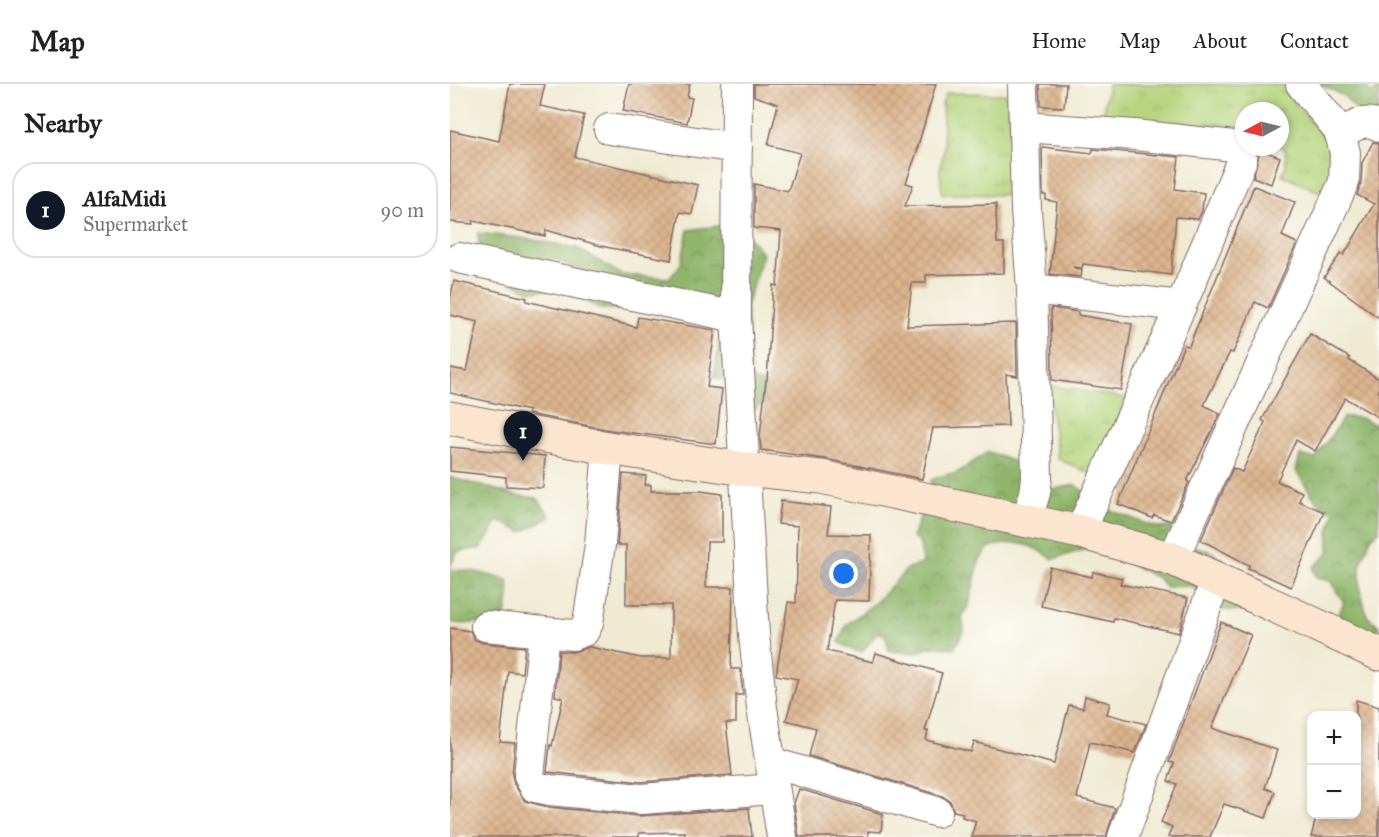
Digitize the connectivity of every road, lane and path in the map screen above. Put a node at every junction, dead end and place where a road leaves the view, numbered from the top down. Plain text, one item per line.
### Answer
1 (737, 84) edge
2 (1023, 84) edge
3 (1301, 84) edge
4 (1379, 126) edge
5 (1024, 127) junction
6 (609, 129) dead end
7 (1340, 134) junction
8 (737, 148) junction
9 (459, 258) dead end
10 (1032, 289) junction
11 (1182, 306) junction
12 (736, 317) junction
13 (450, 418) edge
14 (608, 448) junction
15 (744, 469) junction
16 (1026, 522) junction
17 (1080, 532) junction
18 (1173, 560) junction
19 (1216, 579) junction
20 (486, 626) dead end
21 (544, 633) junction
22 (1365, 648) edge
23 (772, 775) junction
24 (937, 812) dead end
25 (782, 837) edge
26 (1123, 837) edge

1 - 8 street
2 - 5 street
3 - 7 street
4 - 7 street
5 - 10 street
5 - 11 street
6 - 8 street
7 - 18 street
8 - 12 street
9 - 12 street
10 - 11 street
10 - 16 street
11 - 17 street
12 - 15 street
13 - 14 street
14 - 15 street
14 - 21 street
15 - 16 street
15 - 23 street
16 - 17 street
17 - 18 street
18 - 19 street
19 - 22 street
19 - 26 street
20 - 21 street
21 - 23 street
23 - 24 street
23 - 25 street

